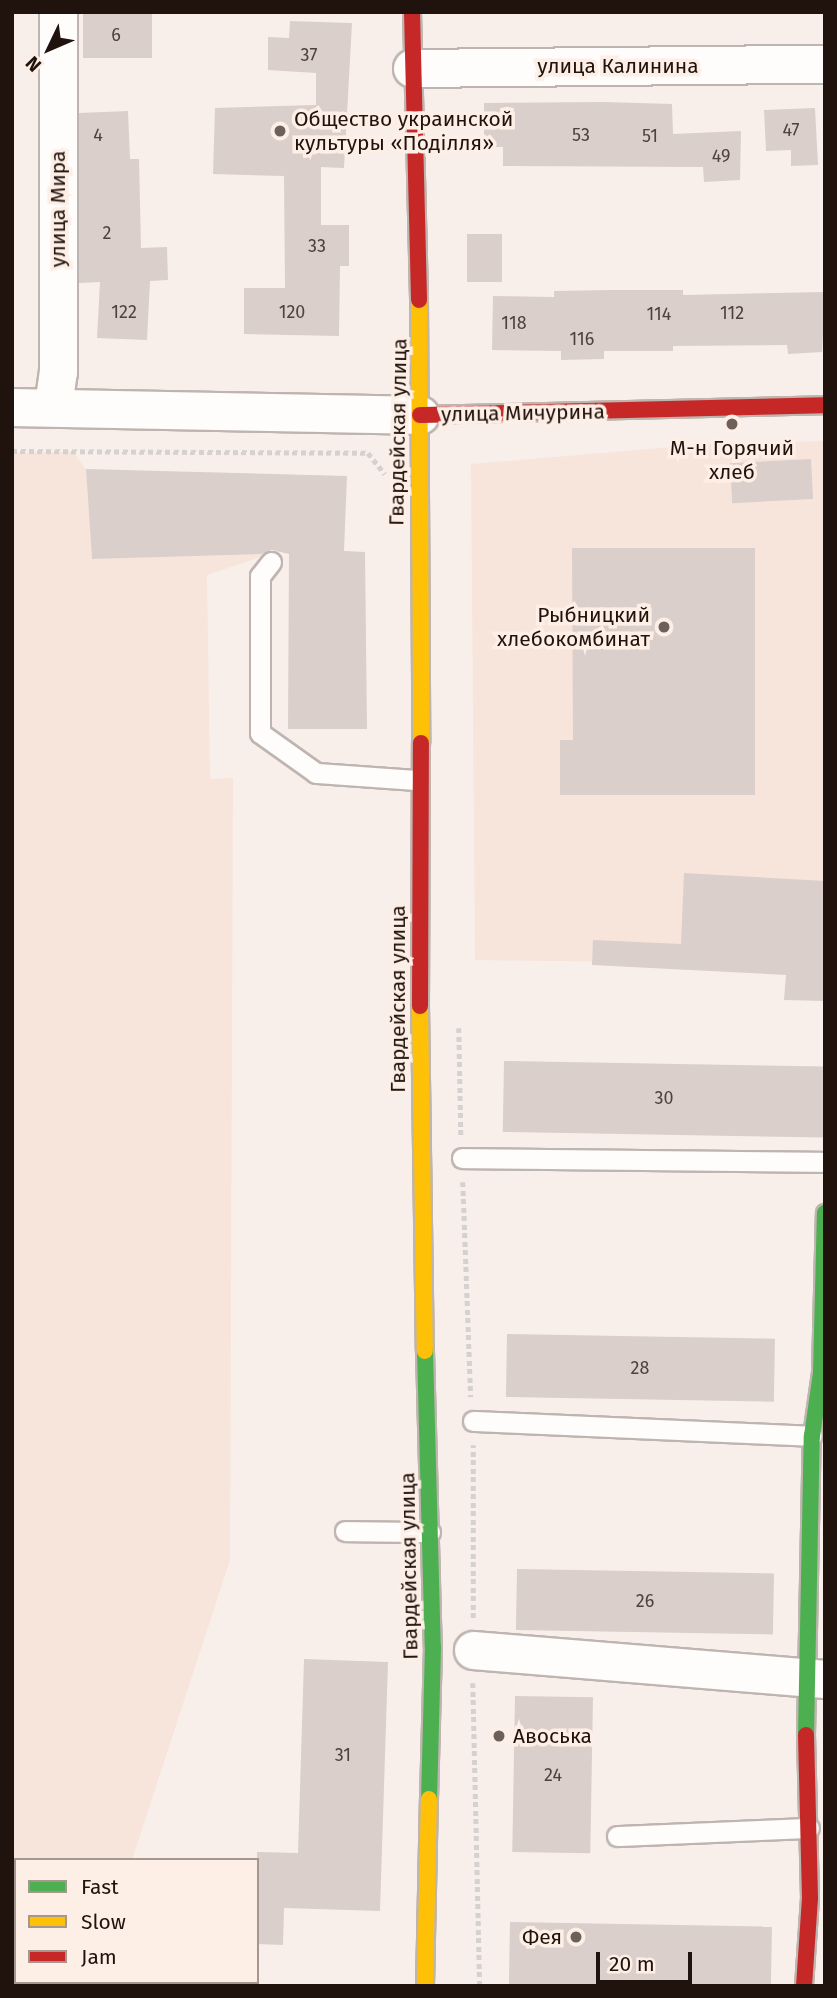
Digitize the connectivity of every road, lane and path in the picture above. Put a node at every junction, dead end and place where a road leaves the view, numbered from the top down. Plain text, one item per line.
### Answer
1 (58, 12) edge
2 (412, 12) edge
3 (825, 64) edge
4 (412, 68) junction
5 (825, 405) edge
6 (53, 406) junction
7 (12, 407) edge
8 (419, 415) junction
9 (12, 451) edge
10 (386, 475) dead end
11 (271, 562) dead end
12 (417, 780) junction
13 (458, 1018) dead end
14 (462, 1158) junction
15 (825, 1162) edge
16 (825, 1213) edge
17 (823, 1248) edge
18 (473, 1421) junction
19 (812, 1436) junction
20 (345, 1531) dead end
21 (430, 1531) junction
22 (473, 1650) junction
23 (815, 1678) edge
24 (809, 1828) junction
25 (617, 1836) dead end
26 (818, 1898) edge
27 (425, 1986) edge
28 (480, 1986) edge
29 (804, 1986) edge

1 - 6 street, улица Мира
2 - 4 street, Гвардейская улица
3 - 4 street, улица Калинина
4 - 8 street, Гвардейская улица
5 - 8 street, улица Мичурина
6 - 7 street, улица Мичурина
6 - 8 street, улица Мичурина
8 - 12 street, Гвардейская улица
9 - 10 path
11 - 12 lane
12 - 21 street, Гвардейская улица
13 - 14 path
14 - 15 lane
14 - 18 path
16 - 17 street
17 - 19 street
18 - 19 lane
18 - 22 path
19 - 23 street
20 - 21 lane
21 - 27 street, Гвардейская улица
22 - 23 street
22 - 28 path
23 - 24 street
24 - 25 lane
24 - 26 street
26 - 29 street

